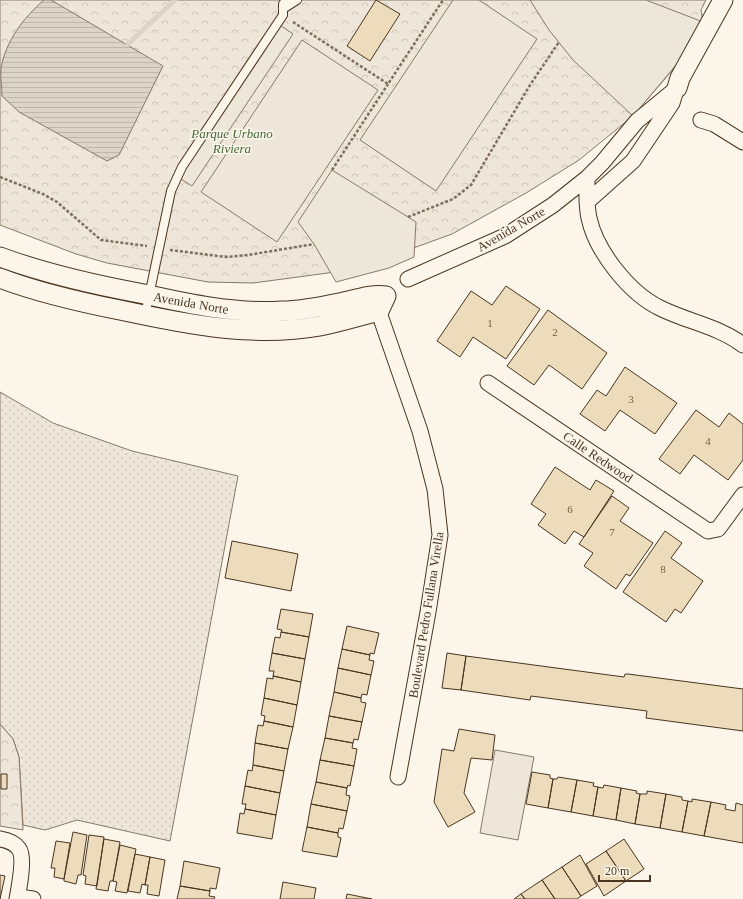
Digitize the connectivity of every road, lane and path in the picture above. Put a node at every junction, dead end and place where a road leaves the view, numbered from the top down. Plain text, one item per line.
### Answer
1 (286, 0) edge
2 (298, 0) edge
3 (443, 0) edge
4 (723, 0) edge
5 (283, 12) junction
6 (559, 42) dead end
7 (388, 84) junction
8 (677, 88) junction
9 (701, 120) dead end
10 (743, 142) edge
11 (332, 170) dead end
12 (587, 178) junction
13 (587, 202) junction
14 (408, 217) dead end
15 (0, 257) edge
16 (0, 278) edge
17 (408, 279) dead end
18 (149, 296) junction
19 (379, 300) junction
20 (145, 315) junction
21 (743, 345) edge
22 (488, 383) dead end
23 (743, 495) edge
24 (398, 777) dead end
25 (0, 839) edge
26 (18, 898) edge
27 (33, 899) edge

1 - 5 lane
2 - 5 lane
3 - 7 path
4 - 8 street
5 - 7 path
5 - 18 lane
6 - 14 path
7 - 11 path
8 - 12 street, Avenida Norte
8 - 13 street
9 - 10 street
12 - 13 street
12 - 17 street, Avenida Norte
13 - 21 street
15 - 18 street, Avenida Norte
16 - 20 street, Avenida Norte
18 - 19 street, Avenida Norte
18 - 20 lane
19 - 20 street, Avenida Norte
19 - 24 street, Boulevard Pedro Fullana Virella
22 - 23 street, Calle Redwood
25 - 26 street
26 - 27 street

